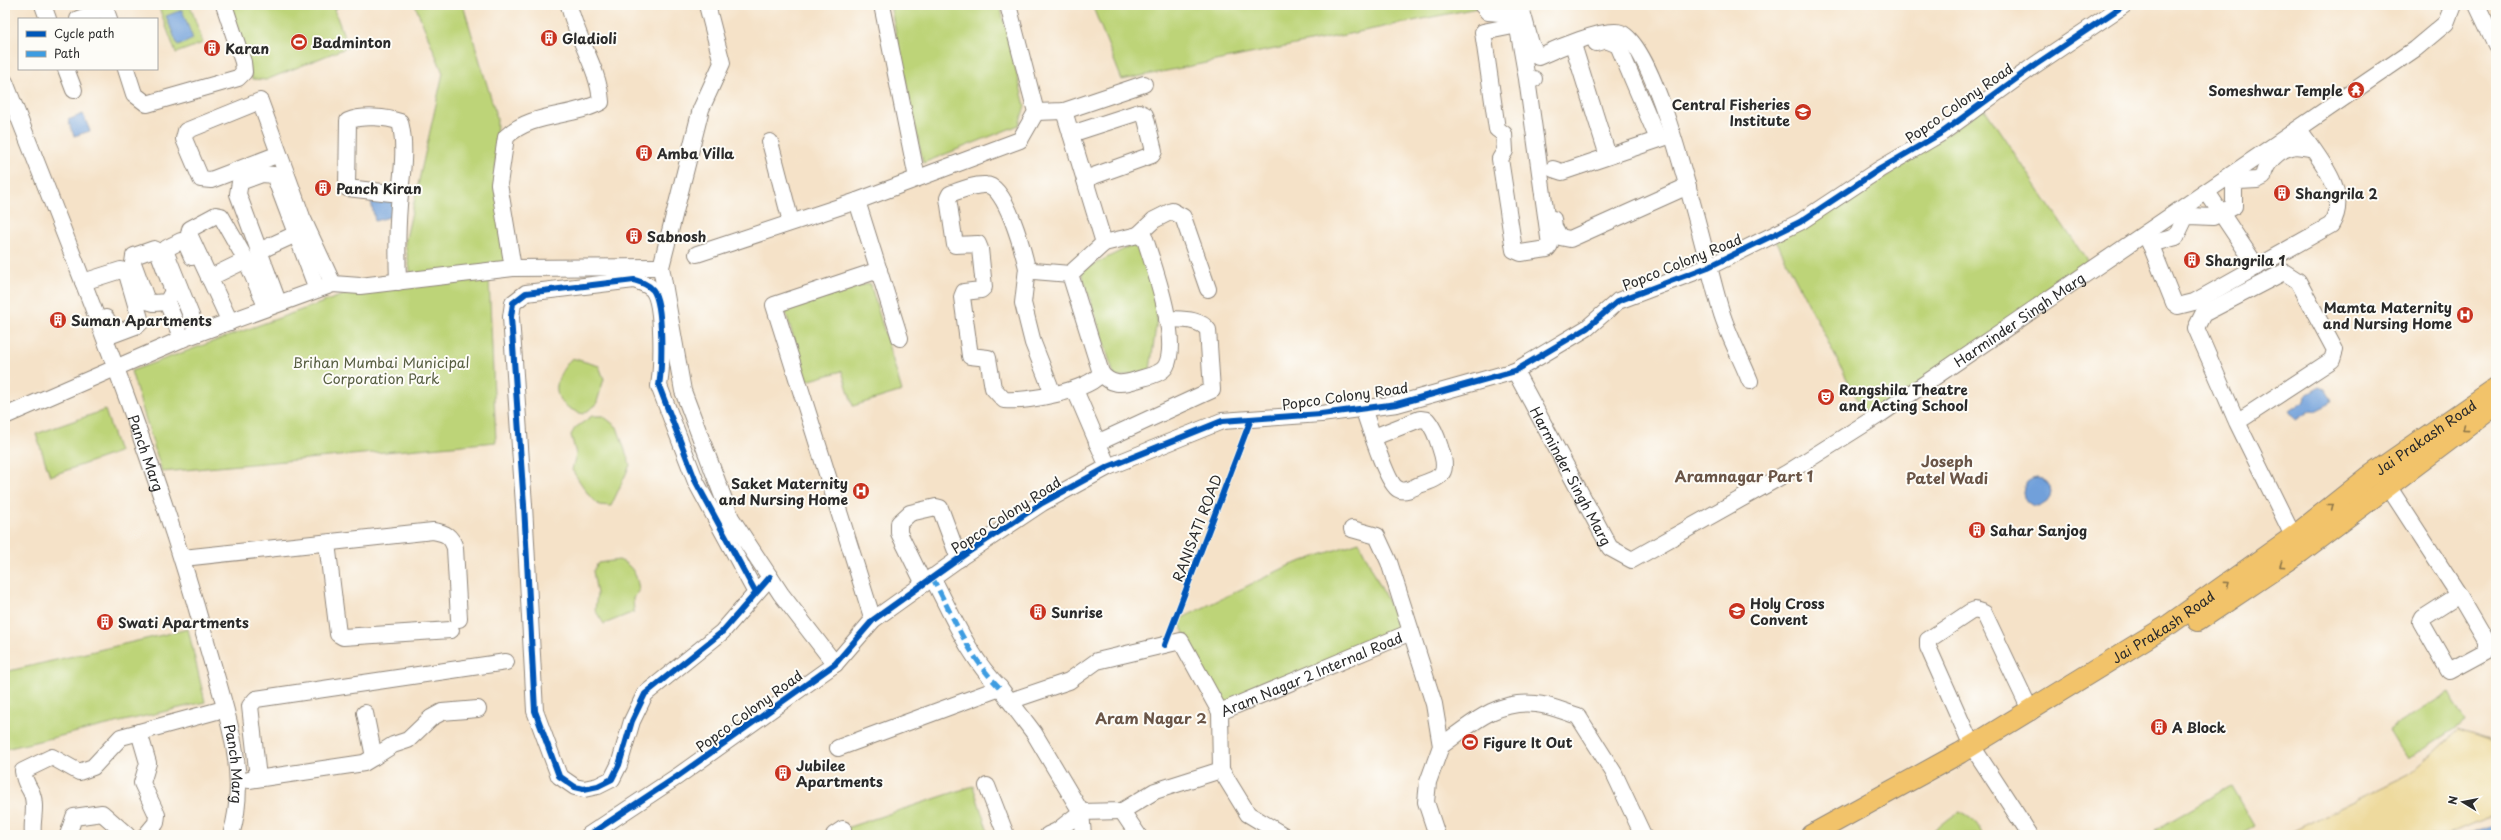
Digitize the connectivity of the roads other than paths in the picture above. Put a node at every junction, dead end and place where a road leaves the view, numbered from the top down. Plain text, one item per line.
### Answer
1 (43, 5) edge
2 (224, 5) edge
3 (569, 5) edge
4 (707, 5) edge
5 (882, 5) edge
6 (1008, 5) edge
7 (1482, 5) edge
8 (2124, 5) edge
9 (2453, 5) edge
10 (2477, 5) edge
11 (100, 12) edge
12 (48, 18) edge
13 (81, 18) edge
14 (2496, 44) edge
15 (1575, 51) junction
16 (66, 70) edge
17 (115, 70) edge
18 (126, 70) edge
19 (1534, 71) junction
20 (5, 82) edge
21 (1144, 84) dead end
22 (74, 90) dead end
23 (123, 94) dead end
24 (1064, 111) junction
25 (1036, 112) junction
26 (2299, 129) junction
27 (1071, 134) junction
28 (1665, 137) junction
29 (770, 142) dead end
30 (2311, 148) junction
31 (279, 154) junction
32 (1608, 156) junction
33 (1553, 170) dead end
34 (917, 178) junction
35 (1085, 179) junction
36 (1688, 186) junction
37 (2207, 192) junction
38 (400, 194) junction
39 (1546, 195) junction
40 (857, 201) junction
41 (2221, 213) junction
42 (791, 222) junction
43 (296, 234) junction
44 (1138, 235) junction
45 (2148, 239) junction
46 (1104, 243) junction
47 (697, 254) dead end
48 (252, 256) junction
49 (662, 267) junction
50 (1708, 267) junction
51 (2257, 267) junction
52 (513, 268) junction
53 (1027, 268) junction
54 (880, 270) junction
55 (1070, 274) junction
56 (209, 278) junction
57 (88, 280) junction
58 (398, 282) junction
59 (333, 284) junction
60 (317, 289) junction
61 (1208, 289) dead end
62 (167, 302) dead end
63 (272, 304) junction
64 (102, 318) junction
65 (1167, 319) junction
66 (226, 323) junction
67 (198, 333) junction
68 (900, 338) dead end
69 (182, 339) junction
70 (117, 368) junction
71 (1516, 371) junction
72 (1101, 373) junction
73 (1750, 381) dead end
74 (1075, 390) junction
75 (2496, 393) edge
76 (1053, 394) junction
77 (1363, 408) junction
78 (5, 416) edge
79 (2237, 422) junction
80 (1374, 437) junction
81 (1097, 443) junction
82 (1108, 467) junction
83 (2379, 486) junction
84 (1352, 529) dead end
85 (327, 543) junction
86 (2297, 544) junction
87 (183, 558) junction
88 (959, 559) junction
89 (770, 577) junction
90 (928, 580) junction
91 (756, 592) junction
92 (2460, 595) junction
93 (873, 620) junction
94 (2173, 629) junction
95 (1411, 632) junction
96 (506, 662) dead end
97 (835, 664) junction
98 (1000, 688) junction
99 (1010, 701) junction
100 (224, 709) junction
101 (478, 709) dead end
102 (1220, 712) junction
103 (2030, 712) junction
104 (365, 713) dead end
105 (139, 732) junction
106 (1441, 746) junction
107 (838, 748) dead end
108 (1975, 751) junction
109 (374, 757) junction
110 (1221, 770) junction
111 (258, 778) junction
112 (239, 782) junction
113 (987, 786) dead end
114 (1122, 810) junction
115 (1081, 812) junction
116 (1855, 819) junction
117 (34, 835) edge
118 (68, 835) edge
119 (127, 835) edge
120 (146, 835) edge
121 (231, 835) edge
122 (589, 835) edge
123 (1006, 835) edge
124 (1048, 835) edge
125 (1083, 835) edge
126 (1138, 835) edge
127 (1283, 835) edge
128 (1436, 835) edge
129 (1643, 835) edge
130 (1810, 835) edge
131 (1840, 835) edge
132 (2030, 835) edge

1 - 12 street
2 - 18 street
3 - 52 street
4 - 49 street
5 - 34 street
6 - 25 street
7 - 19 street
8 - 50 street, Popco Colony Road
9 - 26 street, Harminder Singh Marg
10 - 14 street
11 - 13 street
15 - 19 street
15 - 28 street
15 - 32 street
16 - 22 street
17 - 23 street
19 - 28 street
19 - 39 street
19 - 39 street
20 - 57 street, Panch Marg
21 - 24 street
24 - 25 street
24 - 27 street
25 - 34 street
26 - 30 street
26 - 37 street, Harminder Singh Marg
27 - 35 street
27 - 35 street
28 - 32 street
28 - 36 street
29 - 42 street
30 - 41 street
30 - 51 street
31 - 31 street
31 - 59 street
32 - 33 street
34 - 40 street
35 - 46 street
36 - 39 street
36 - 50 street
37 - 41 street
37 - 45 street, Harminder Singh Marg
38 - 38 street
38 - 58 street
40 - 42 street
40 - 54 street
41 - 45 street
41 - 51 street
42 - 47 street
43 - 48 street
43 - 48 street
43 - 60 street
44 - 46 street
44 - 61 street
44 - 65 street
45 - 51 street
45 - 71 street, Harminder Singh Marg
46 - 55 street
48 - 56 street
48 - 56 street
48 - 63 street
49 - 52 street
49 - 89 street
50 - 71 street, Popco Colony Road
50 - 73 street
52 - 58 street
53 - 55 street
53 - 76 street
53 - 76 street
54 - 68 street
54 - 93 street
55 - 72 street
56 - 66 street
57 - 64 street, Panch Marg
57 - 64 street
58 - 59 street
59 - 60 street
60 - 63 street
62 - 69 street
63 - 66 street
64 - 70 street, Panch Marg
65 - 72 street
65 - 81 street
66 - 67 street
66 - 67 street
67 - 69 street
69 - 70 street
70 - 78 street
70 - 87 street, Panch Marg
71 - 77 street, Popco Colony Road
72 - 74 street
74 - 76 street
74 - 81 street
75 - 83 main road, Jai Prakash Road
77 - 80 street
77 - 82 street, Popco Colony Road
79 - 79 street
79 - 86 street
80 - 80 street
81 - 82 street
82 - 88 street, Popco Colony Road
83 - 86 main road, Jai Prakash Road
83 - 92 street
84 - 95 street
85 - 85 street
85 - 87 street
86 - 94 main road, Jai Prakash Road
87 - 100 street, Panch Marg
88 - 90 street, Popco Colony Road
88 - 90 street
89 - 91 street
89 - 97 street
90 - 93 street, Popco Colony Road
90 - 98 street
91 - 91 street
92 - 92 street
93 - 97 street, Popco Colony Road
94 - 103 main road, Jai Prakash Road
94 - 108 main road, Jai Prakash Road
95 - 102 street, Aram Nagar 2 Internal Road
95 - 106 street
96 - 111 street
97 - 122 street, Popco Colony Road
98 - 99 street
98 - 107 street
99 - 102 street
99 - 115 street
100 - 105 street
100 - 112 street, Panch Marg
101 - 109 street
102 - 110 street, Aram Nagar 2 Internal Road
103 - 108 main road, Jai Prakash Road
103 - 108 street
104 - 109 street
105 - 117 street
105 - 120 street
106 - 128 street
106 - 129 street
108 - 116 main road, Jai Prakash Road
108 - 132 street
109 - 111 street
110 - 114 street
110 - 127 street
111 - 112 street
112 - 121 street, Panch Marg
113 - 123 street
114 - 115 street
114 - 126 street
115 - 124 street
115 - 125 street
116 - 130 main road, Jai Prakash Road
116 - 131 main road, Jai Prakash Road
118 - 119 street

